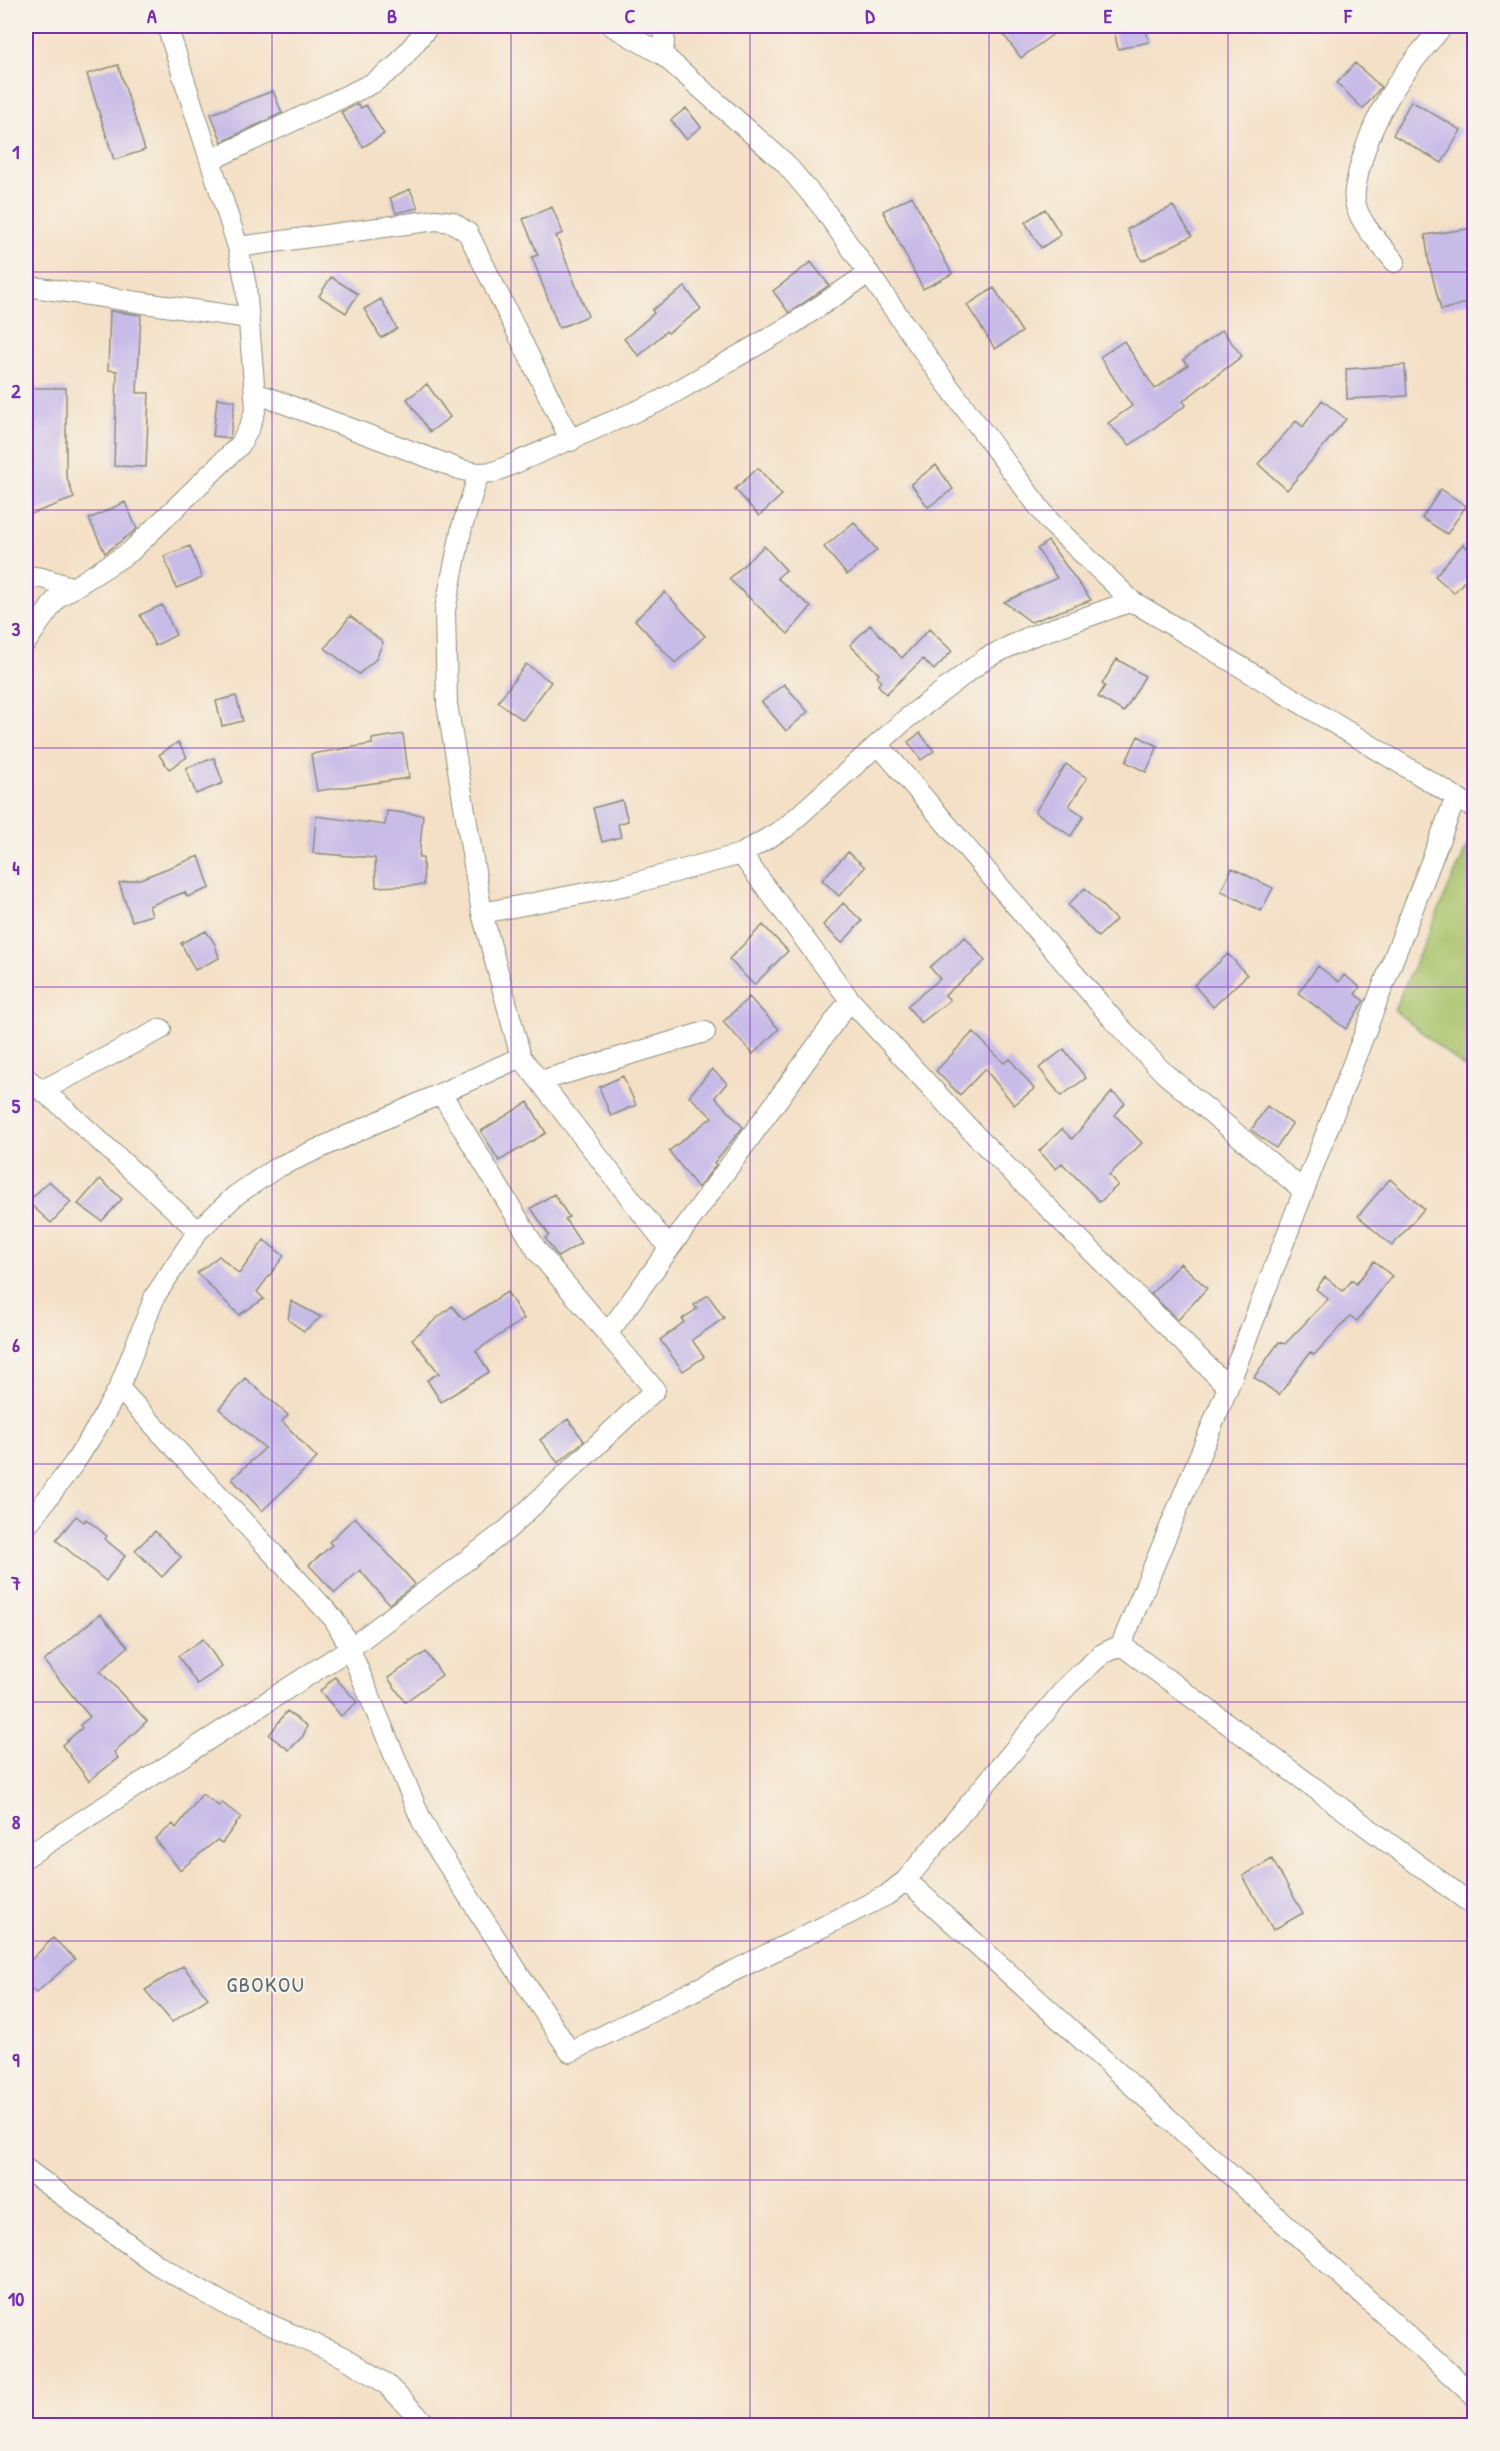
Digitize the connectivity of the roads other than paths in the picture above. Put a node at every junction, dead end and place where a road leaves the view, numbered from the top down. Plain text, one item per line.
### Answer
1 (167, 26) edge
2 (429, 26) edge
3 (612, 26) edge
4 (665, 26) edge
5 (1443, 26) edge
6 (663, 55) junction
7 (211, 160) junction
8 (238, 247) junction
9 (1395, 262) dead end
10 (869, 273) junction
11 (26, 286) edge
12 (249, 318) junction
13 (256, 393) junction
14 (571, 441) junction
15 (479, 473) junction
16 (26, 576) edge
17 (71, 587) junction
18 (1132, 601) junction
19 (26, 642) edge
20 (878, 744) junction
21 (1456, 797) junction
22 (1474, 808) edge
23 (741, 854) junction
24 (482, 913) junction
25 (850, 1000) junction
26 (161, 1029) dead end
27 (705, 1032) dead end
28 (520, 1057) junction
29 (26, 1078) edge
30 (540, 1081) junction
31 (43, 1090) junction
32 (441, 1093) junction
33 (1304, 1191) junction
34 (198, 1231) junction
35 (669, 1248) junction
36 (608, 1333) junction
37 (119, 1388) junction
38 (1228, 1388) junction
39 (26, 1527) edge
40 (1121, 1645) junction
41 (350, 1649) junction
42 (26, 1857) edge
43 (906, 1880) junction
44 (1474, 1906) edge
45 (26, 2169) edge
46 (1474, 2396) edge
47 (428, 2426) edge

1 - 7 street
2 - 7 street
3 - 6 street
4 - 6 street
5 - 9 street
6 - 10 street
7 - 8 street
8 - 12 street
8 - 14 street
10 - 14 street
10 - 18 street
11 - 12 street
12 - 13 street
13 - 15 street
13 - 17 street
14 - 15 street
15 - 24 street
16 - 17 street
17 - 19 street
18 - 20 street
18 - 21 street
20 - 23 street
20 - 33 street
21 - 22 street
21 - 33 street
23 - 24 street
23 - 25 street
24 - 28 street
25 - 35 street
25 - 38 street
26 - 31 street
27 - 30 street
28 - 30 street
28 - 32 street
29 - 31 street
30 - 35 street
31 - 34 street
32 - 34 street
32 - 36 street
33 - 38 street
34 - 37 street
35 - 36 street
36 - 41 street
37 - 39 street
37 - 41 street
38 - 40 street
40 - 43 street
40 - 44 street
41 - 42 street
41 - 43 street
43 - 46 street
45 - 47 street

